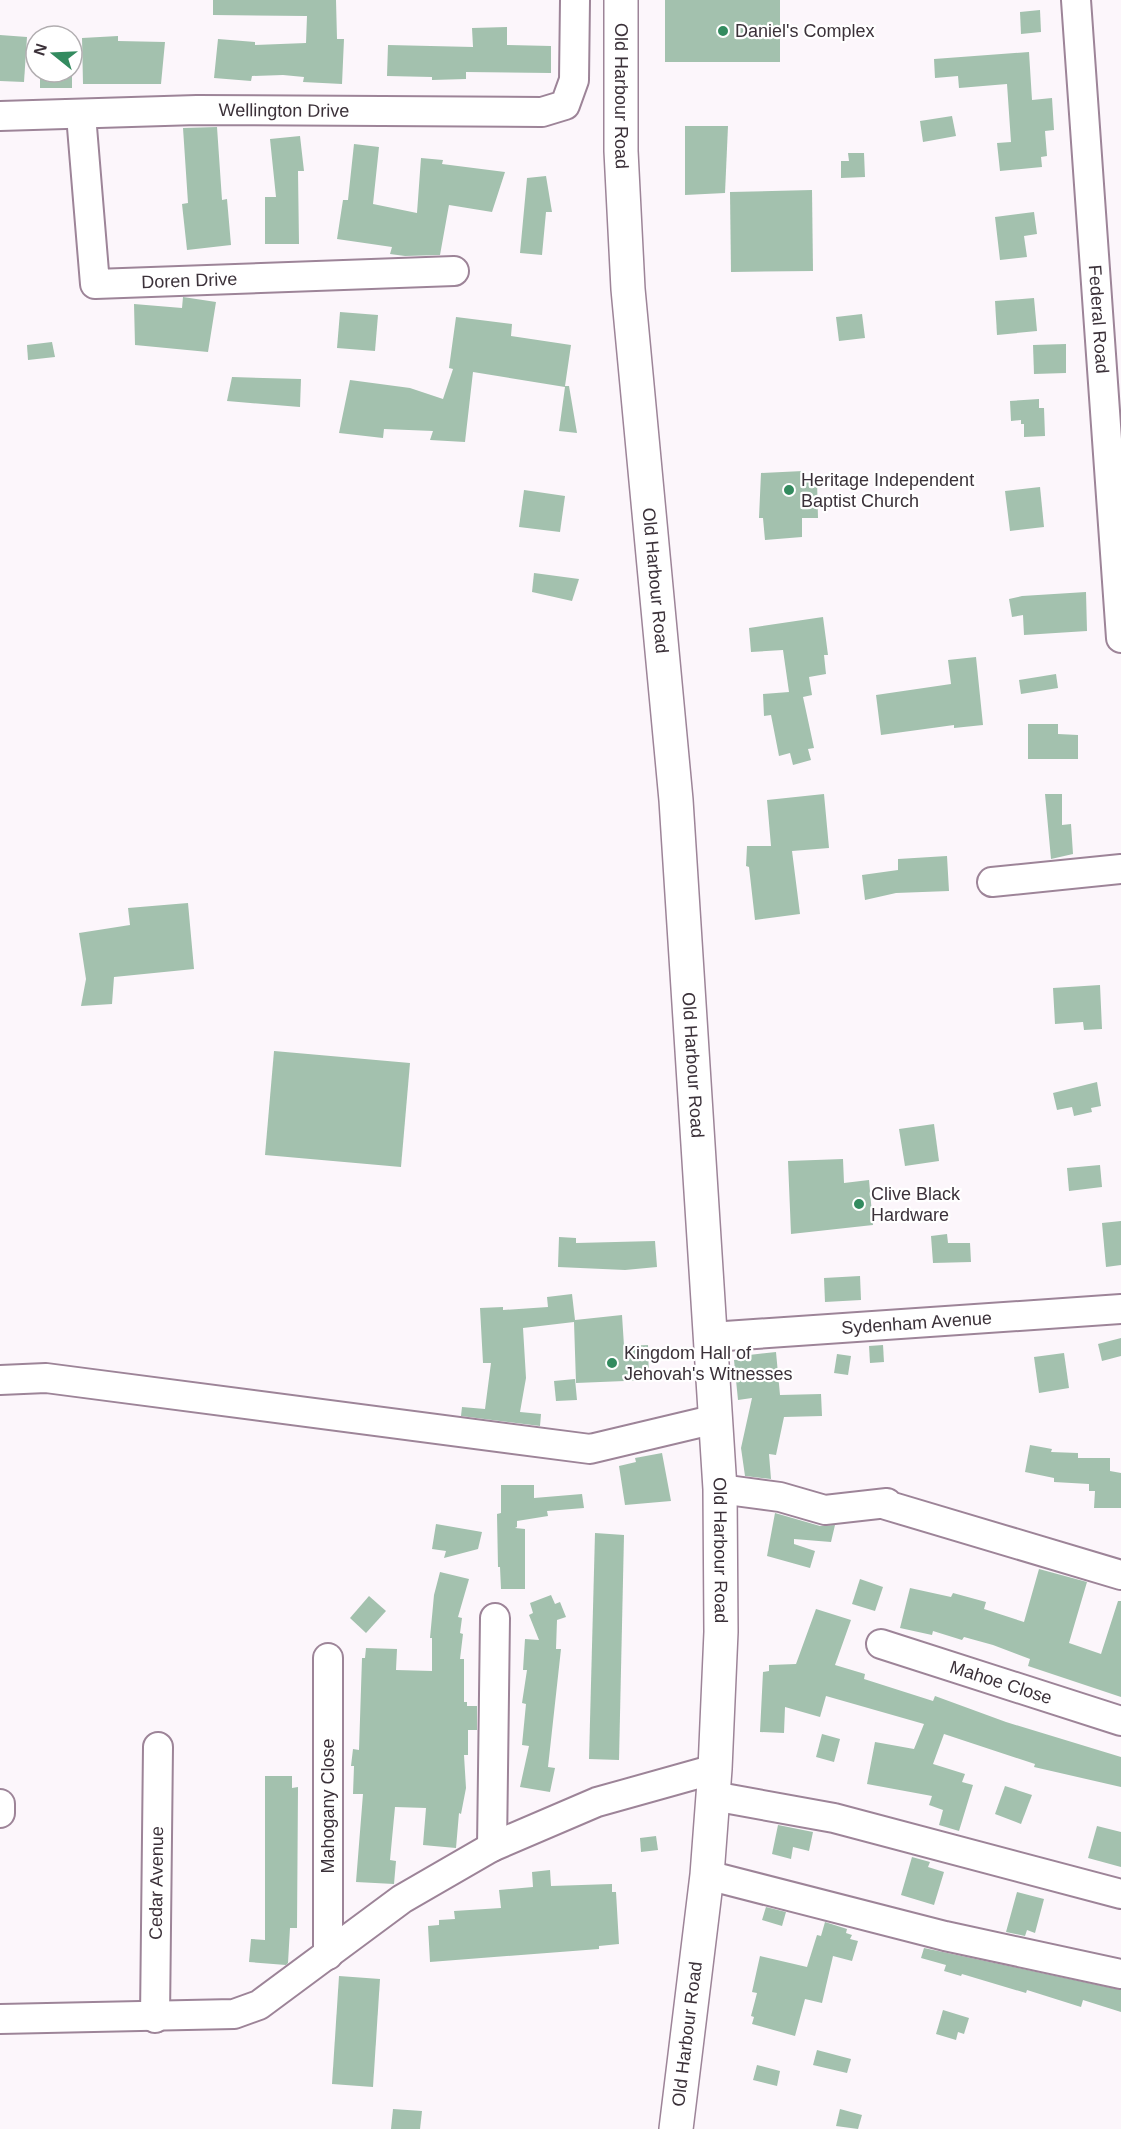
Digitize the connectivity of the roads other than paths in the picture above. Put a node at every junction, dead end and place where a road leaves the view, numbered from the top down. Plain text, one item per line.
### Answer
1 (575, 0) edge
2 (621, 0) edge
3 (1076, 0) edge
4 (81, 115) junction
5 (0, 116) edge
6 (454, 271) dead end
7 (1111, 367) edge
8 (1121, 638) edge
9 (1121, 869) edge
10 (992, 882) dead end
11 (1121, 1309) edge
12 (711, 1337) junction
13 (0, 1380) edge
14 (716, 1419) junction
15 (720, 1489) junction
16 (1121, 1575) edge
17 (495, 1618) dead end
18 (882, 1644) dead end
19 (328, 1658) dead end
20 (1121, 1721) edge
21 (158, 1747) dead end
22 (714, 1783) junction
23 (0, 1804) edge
24 (0, 1813) edge
25 (492, 1847) junction
26 (707, 1875) junction
27 (1121, 1894) edge
28 (328, 1955) junction
29 (1121, 1974) edge
30 (155, 2018) junction
31 (0, 2019) edge
32 (676, 2129) edge

1 - 4 street, Wellington Drive
2 - 12 main road, Old Harbour Road
3 - 7 street, Federal Road
4 - 5 street, Wellington Drive
4 - 6 street, Doren Drive
7 - 8 street, Federal Road
9 - 10 street
11 - 12 street, Sydenham Avenue
12 - 14 main road, Old Harbour Road
13 - 14 street
14 - 15 main road, Old Harbour Road
15 - 16 street
15 - 22 main road, Old Harbour Road
17 - 25 street
18 - 20 street, Mahoe Close
19 - 28 street, Mahogany Close
21 - 30 street, Cedar Avenue
22 - 25 street
22 - 26 main road, Old Harbour Road
22 - 27 street
23 - 24 street
25 - 28 street
26 - 29 street
26 - 32 main road, Old Harbour Road
28 - 30 street
30 - 31 street

